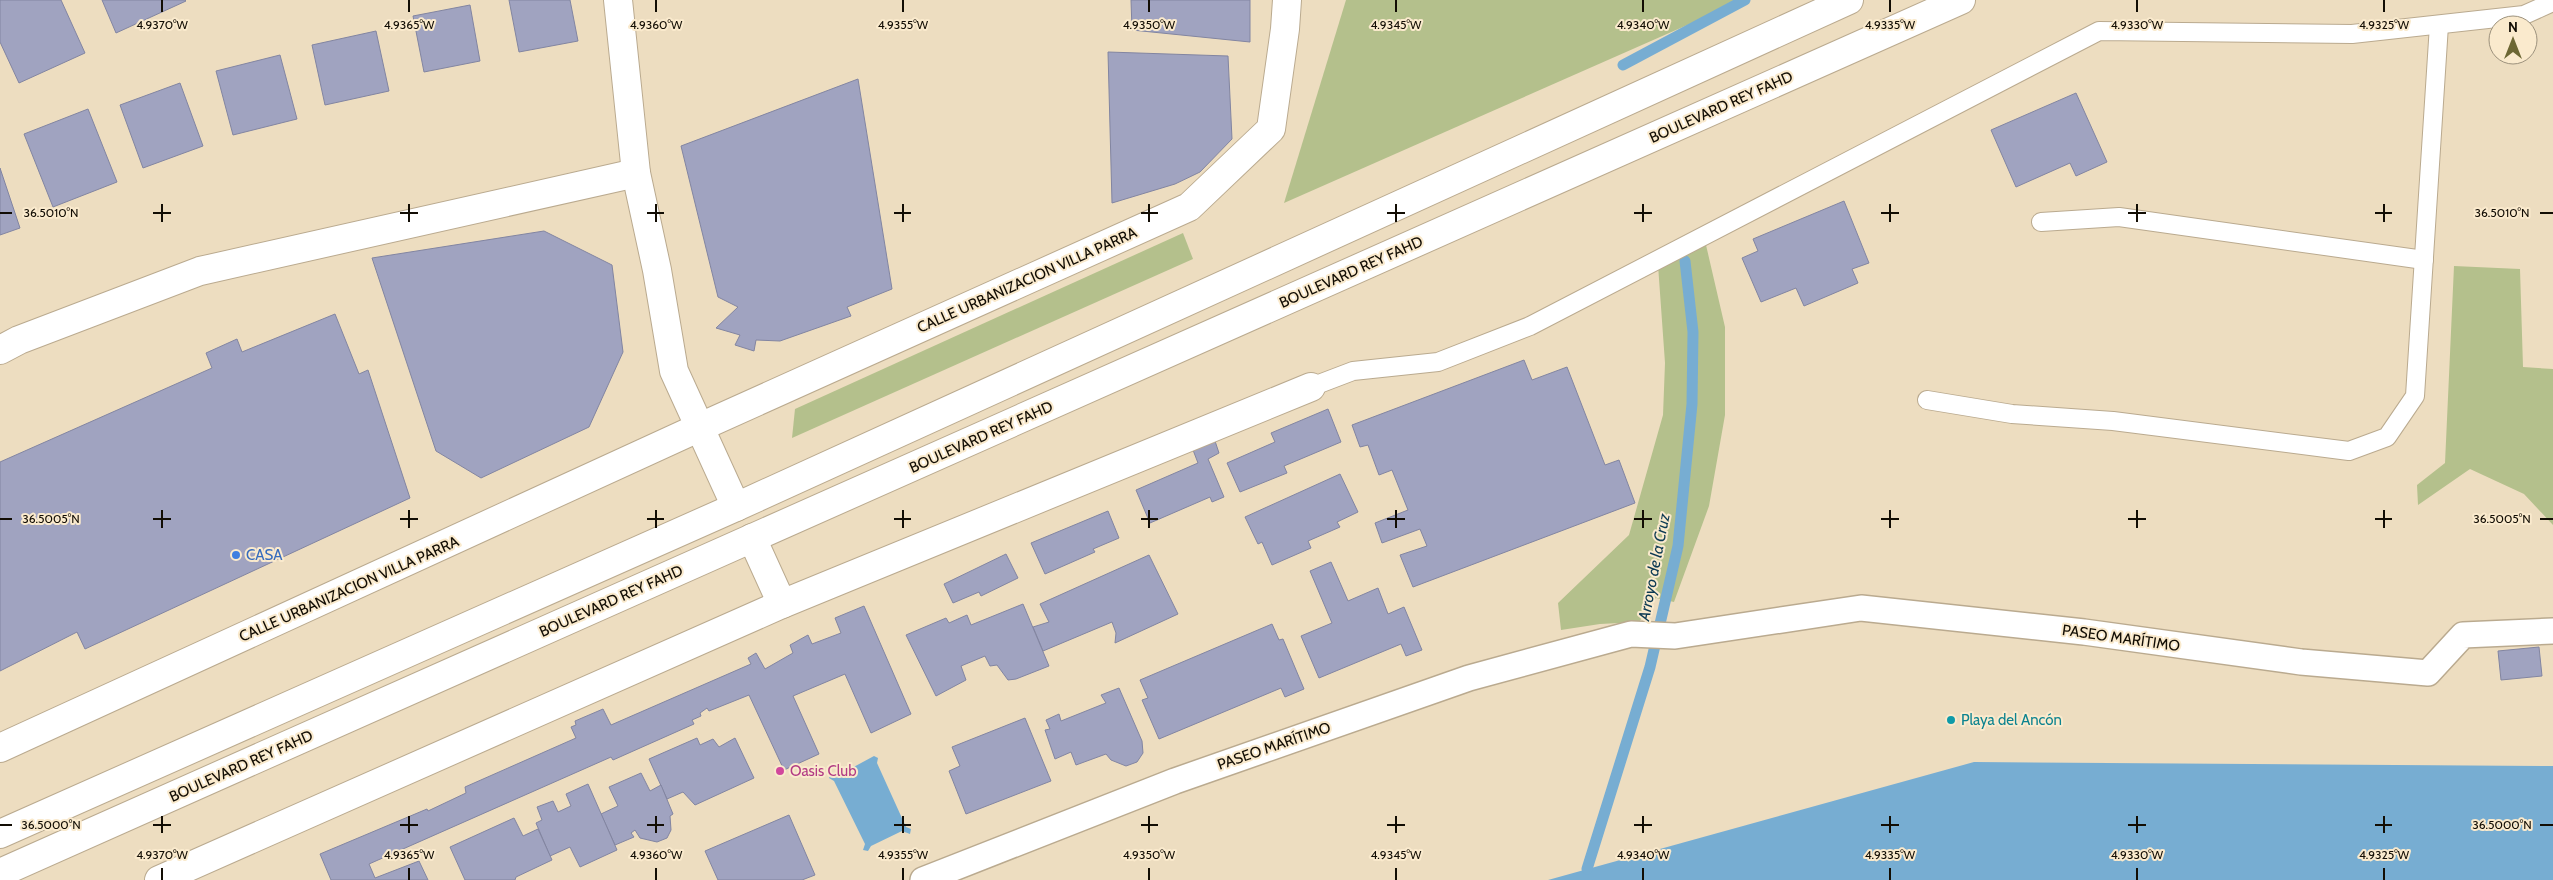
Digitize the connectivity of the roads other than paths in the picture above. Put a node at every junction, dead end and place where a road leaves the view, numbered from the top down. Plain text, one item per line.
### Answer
1 (618, 0) edge
2 (1287, 0) edge
3 (1849, 0) edge
4 (1962, 0) edge
5 (2553, 2) edge
6 (2439, 25) junction
7 (636, 173) junction
8 (2041, 222) dead end
9 (2424, 260) junction
10 (0, 350) edge
11 (1311, 387) joint
12 (1926, 400) dead end
13 (698, 428) junction
14 (736, 507) junction
15 (752, 538) junction
16 (782, 604) junction
17 (2553, 631) edge
18 (0, 748) edge
19 (0, 834) edge
20 (0, 874) edge
21 (159, 880) edge
22 (923, 880) edge

1 - 7 main road
2 - 13 main road, CALLE URBANIZACION VILLA PARRA
3 - 14 main road
4 - 15 main road, BOULEVARD REY FAHD
5 - 6 lane
6 - 9 lane
6 - 11 lane
7 - 10 main road
7 - 13 main road
8 - 9 lane
9 - 12 lane
11 - 16 main road
13 - 14 main road
13 - 18 main road, CALLE URBANIZACION VILLA PARRA
14 - 19 main road
15 - 16 main road
15 - 20 main road, BOULEVARD REY FAHD
16 - 21 main road
17 - 22 street, PASEO MARÍTIMO

